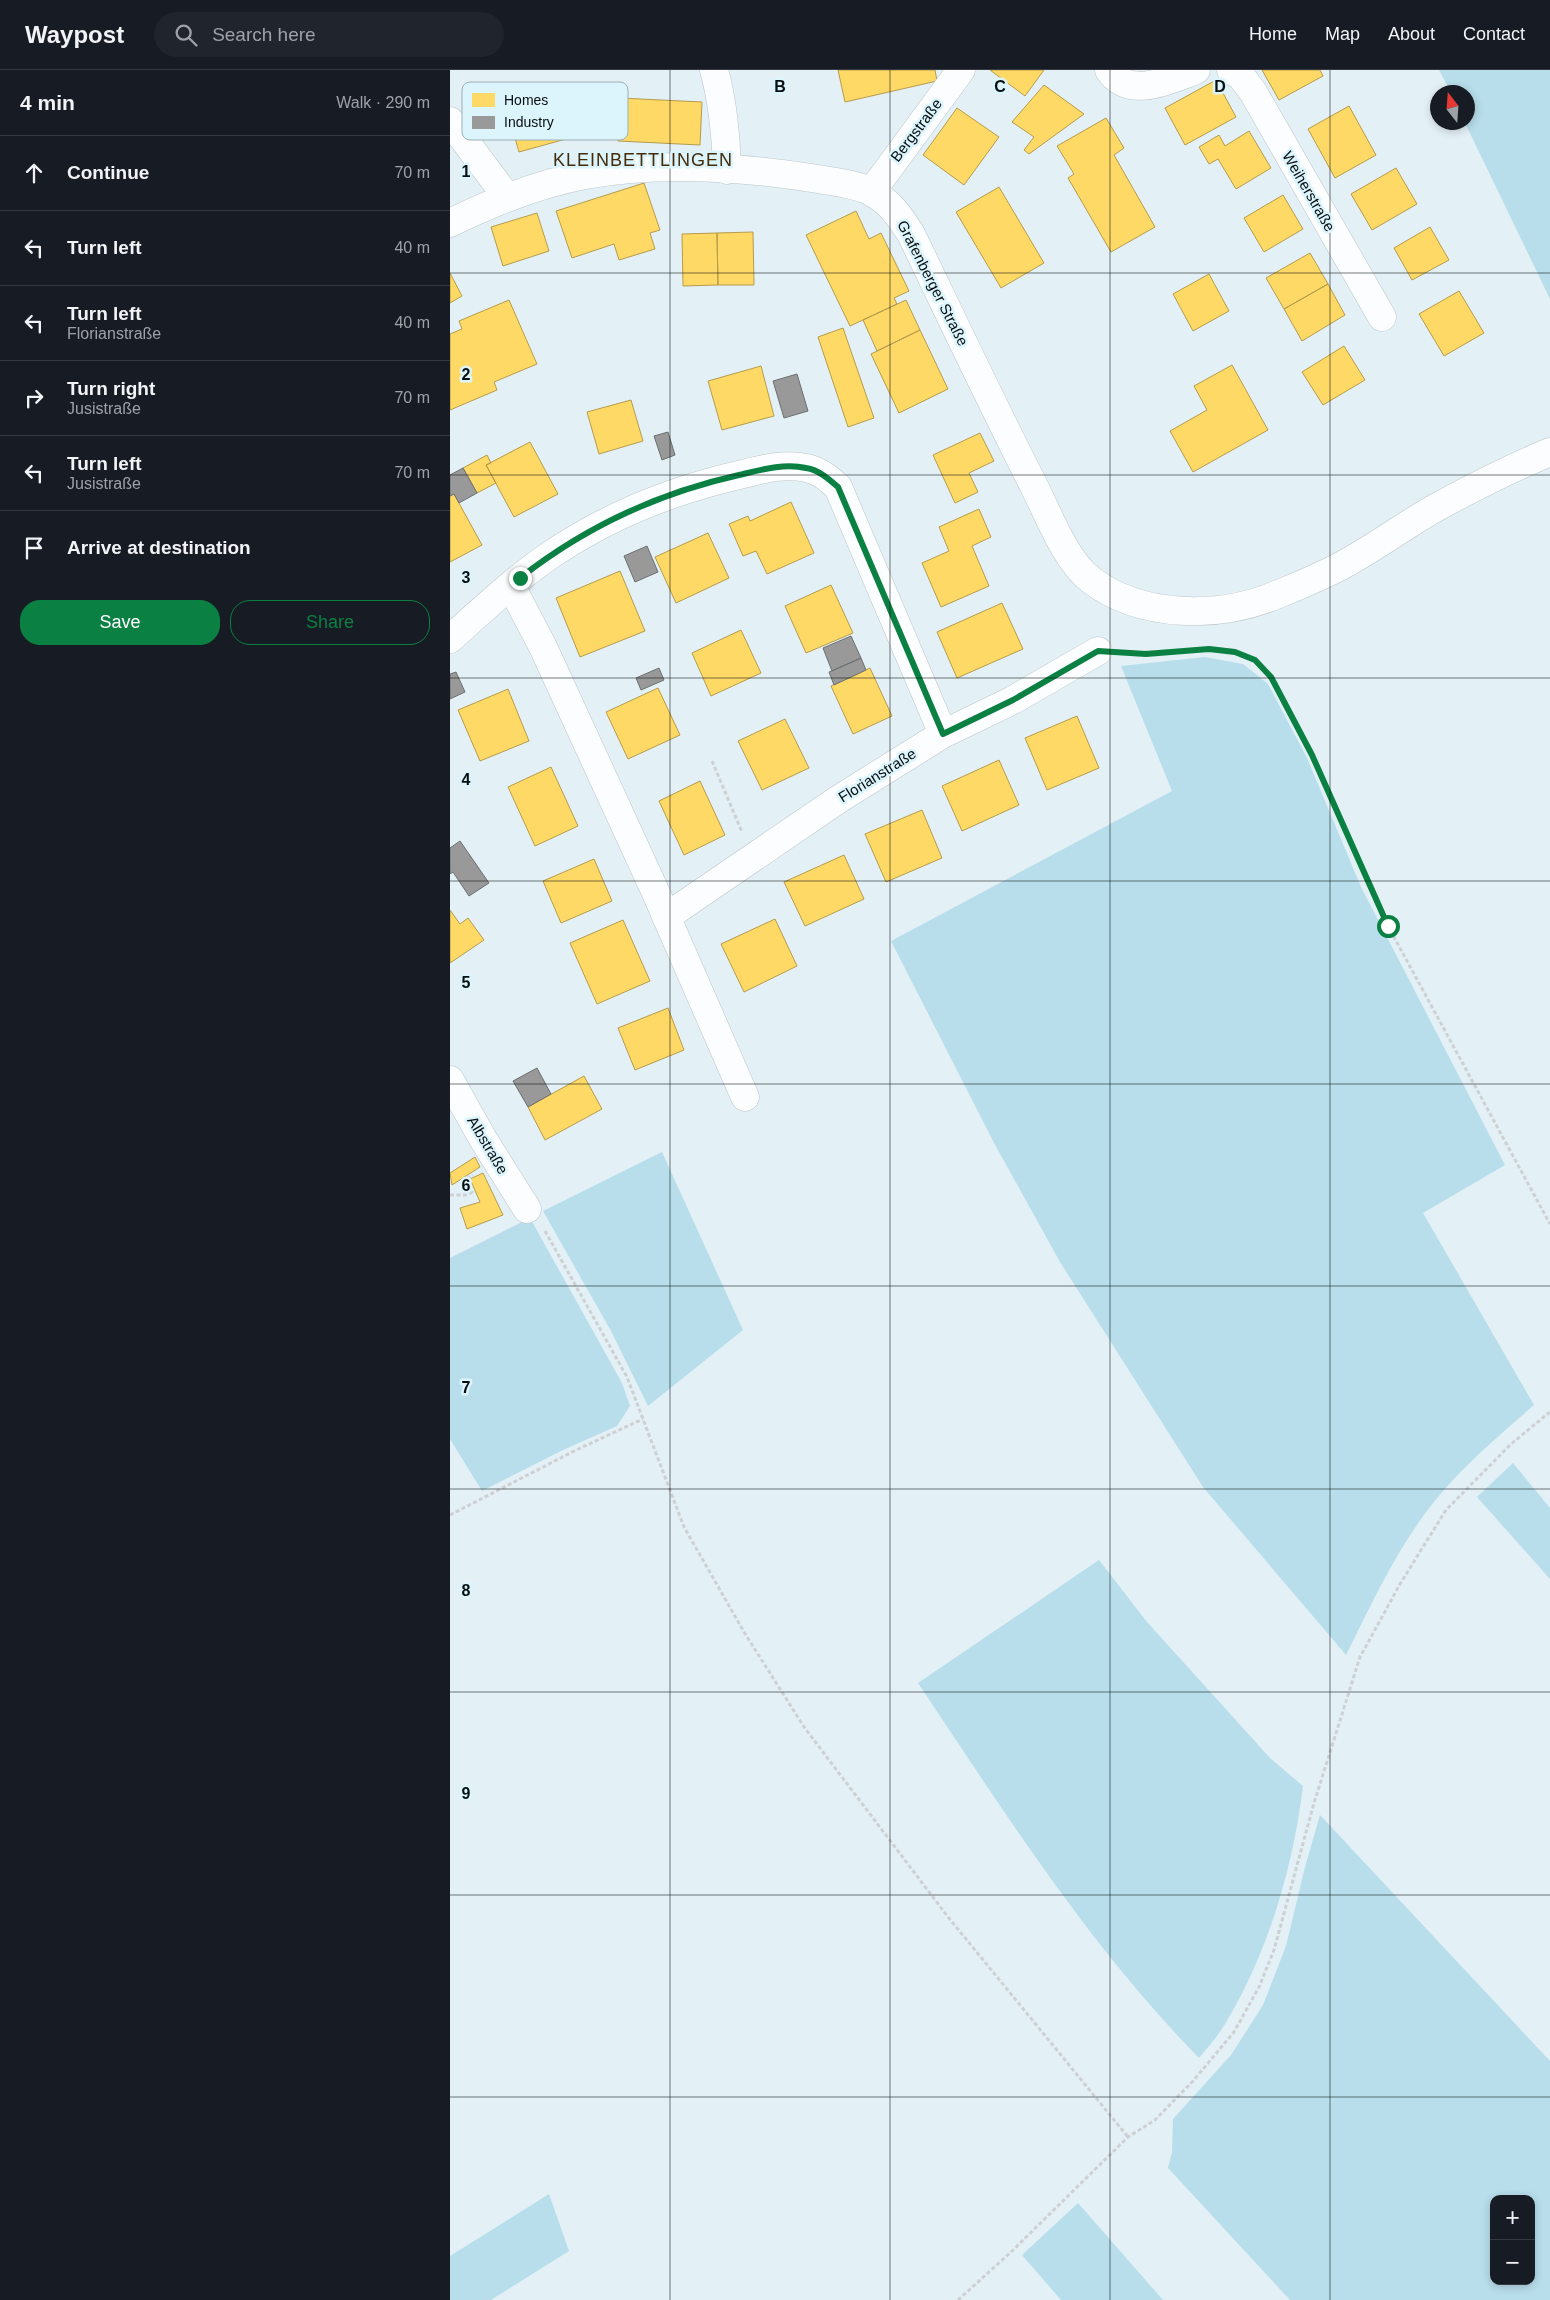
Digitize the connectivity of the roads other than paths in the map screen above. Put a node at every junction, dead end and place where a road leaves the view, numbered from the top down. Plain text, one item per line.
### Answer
1 (714, 70) edge
2 (961, 70) edge
3 (1109, 70) edge
4 (1196, 70) edge
5 (1231, 70) edge
6 (450, 121) edge
7 (462, 137) edge
8 (464, 140) edge
9 (727, 170) junction
10 (872, 191) junction
11 (507, 197) junction
12 (450, 223) edge
13 (1382, 317) dead end
14 (1550, 452) edge
15 (511, 586) junction
16 (450, 638) edge
17 (1098, 651) road end
18 (943, 734) junction
19 (666, 917) junction
20 (450, 1080) edge
21 (745, 1097) dead end
22 (527, 1209) road end

1 - 9 street
2 - 10 street, Bergstraße
3 - 4 street
5 - 13 street, Weiherstraße
6 - 7 street
8 - 11 street
9 - 10 street, Grafenberger Straße
9 - 11 street, Grafenberger Straße
10 - 14 street, Grafenberger Straße
11 - 12 street, Grafenberger Straße
15 - 16 street
15 - 18 street
15 - 19 street
17 - 18 street, Florianstraße
18 - 19 street, Florianstraße
19 - 21 street
20 - 22 street, Albstraße

